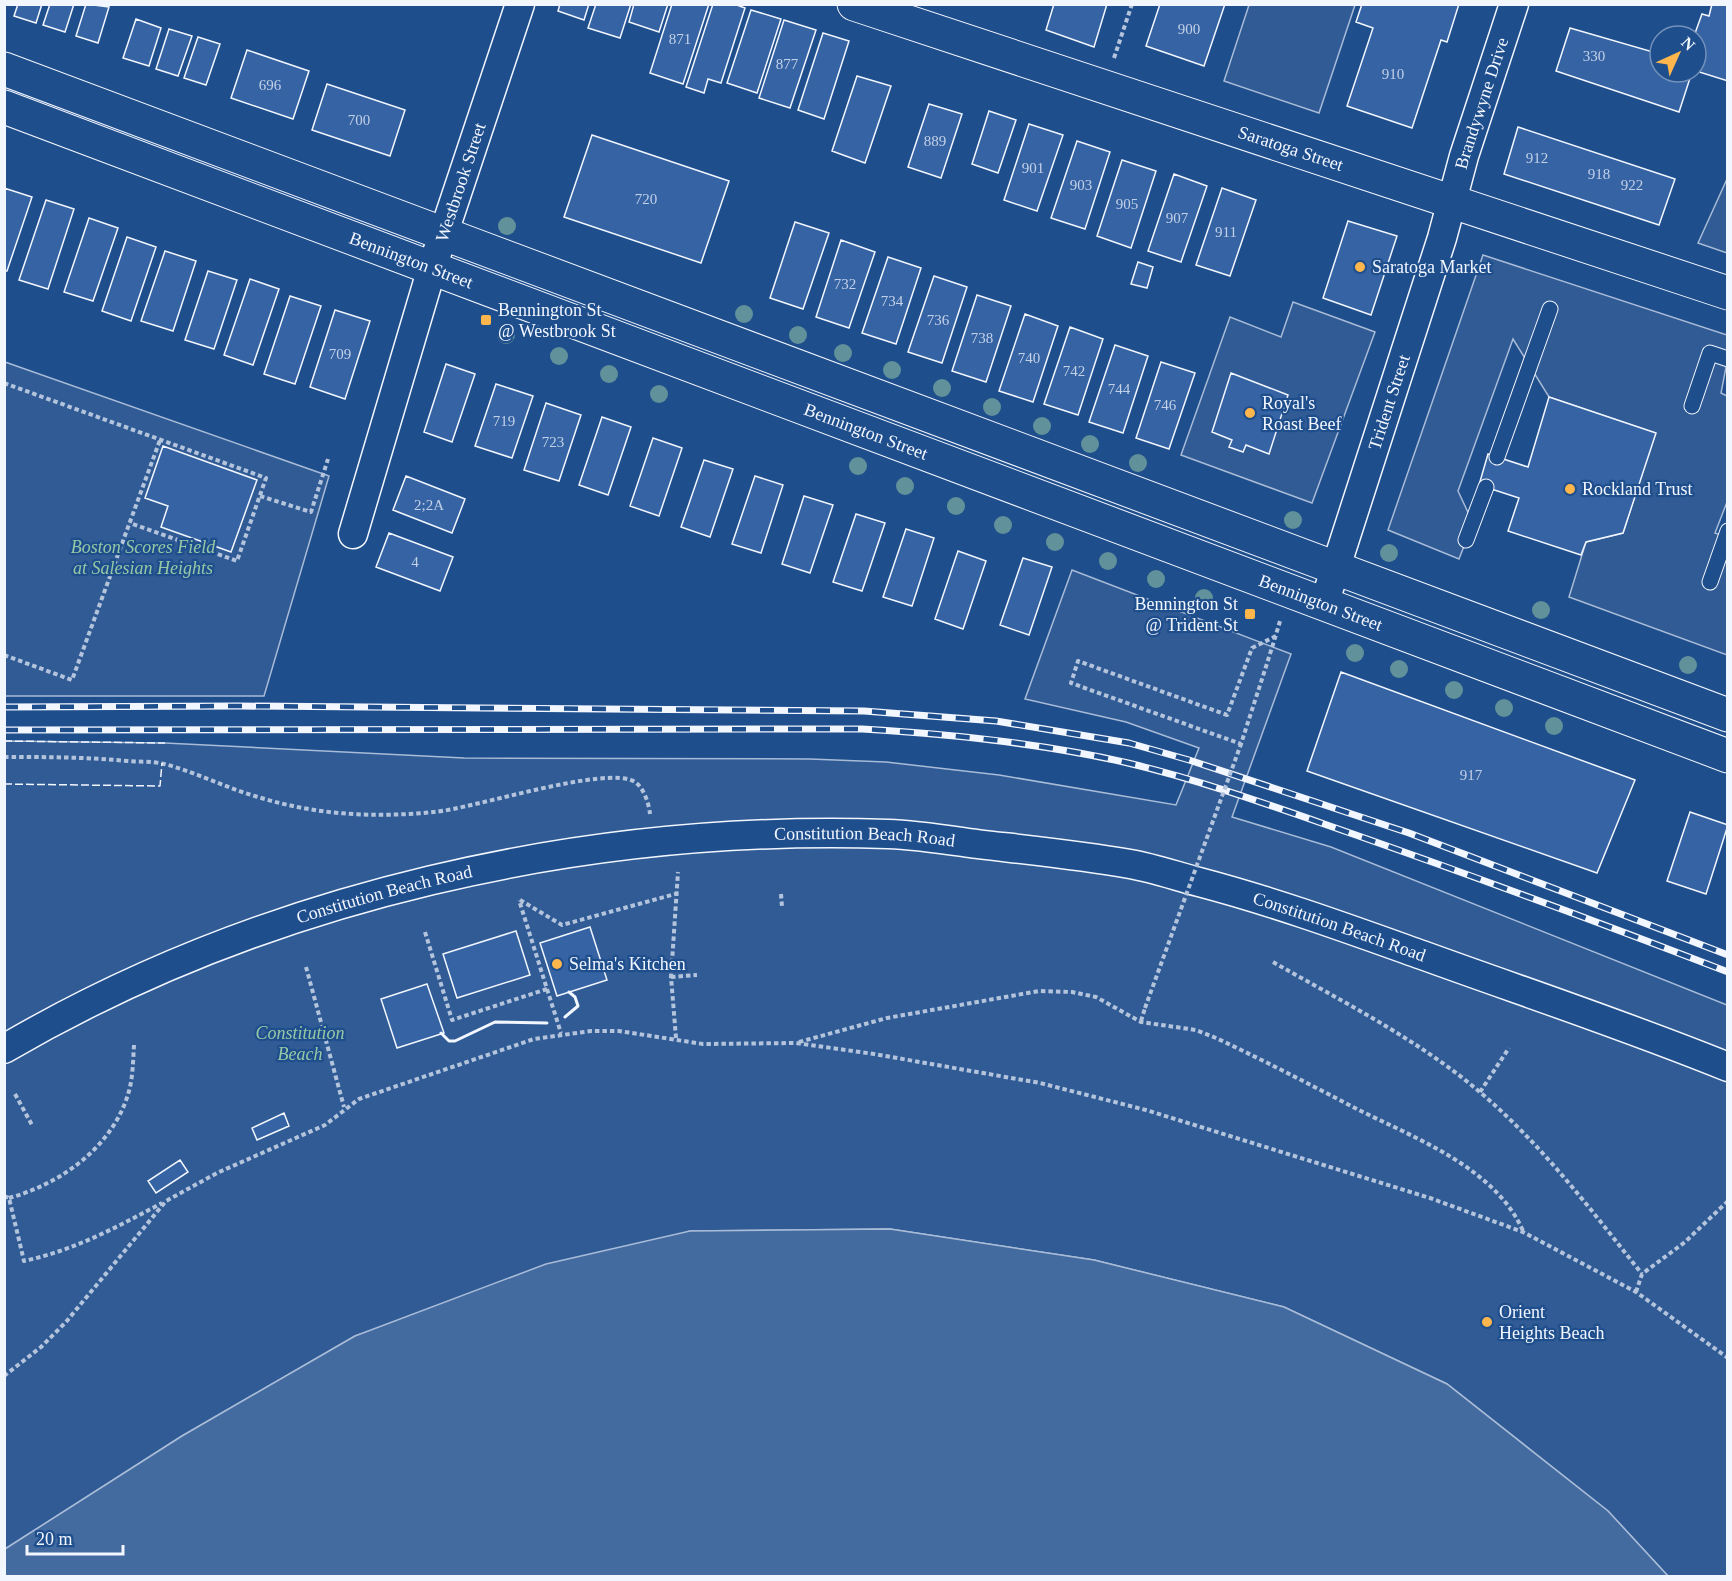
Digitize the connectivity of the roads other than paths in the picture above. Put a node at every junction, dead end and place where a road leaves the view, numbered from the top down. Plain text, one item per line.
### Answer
1 (520, 4) edge
2 (854, 4) edge
3 (1514, 4) edge
4 (4, 69) edge
5 (4, 107) edge
6 (1452, 202) junction
7 (444, 234) junction
8 (432, 268) junction
9 (1728, 293) edge
10 (1550, 309) dead end
11 (1728, 359) edge
12 (1692, 406) dead end
13 (1497, 457) dead end
14 (1486, 487) dead end
15 (1728, 531) edge
16 (353, 534) dead end
17 (1466, 540) dead end
18 (1335, 568) junction
19 (1710, 582) dead end
20 (1324, 604) junction
21 (1570, 656) junction
22 (1557, 692) junction
23 (1728, 715) edge
24 (1728, 756) edge
25 (4, 1049) edge
26 (1728, 1067) edge

1 - 7 street, Westbrook Street
2 - 6 main road, Saratoga Street
3 - 6 street, Brandywyne Drive
4 - 7 main road, Bennington Street
5 - 8 main road, Bennington Street
6 - 9 main road, Saratoga Street
6 - 18 street, Trident Street
7 - 8 street, Westbrook Street
7 - 18 main road, Bennington Street
8 - 16 street, Westbrook Street
8 - 20 main road, Bennington Street
10 - 13 lane
11 - 12 lane
14 - 17 lane
15 - 19 lane
18 - 20 street, Trident Street
18 - 21 main road, Bennington Street
20 - 22 main road, Bennington Street
21 - 22 main road
21 - 23 main road, Bennington Street
22 - 24 main road, Bennington Street
25 - 26 street, Constitution Beach Road

